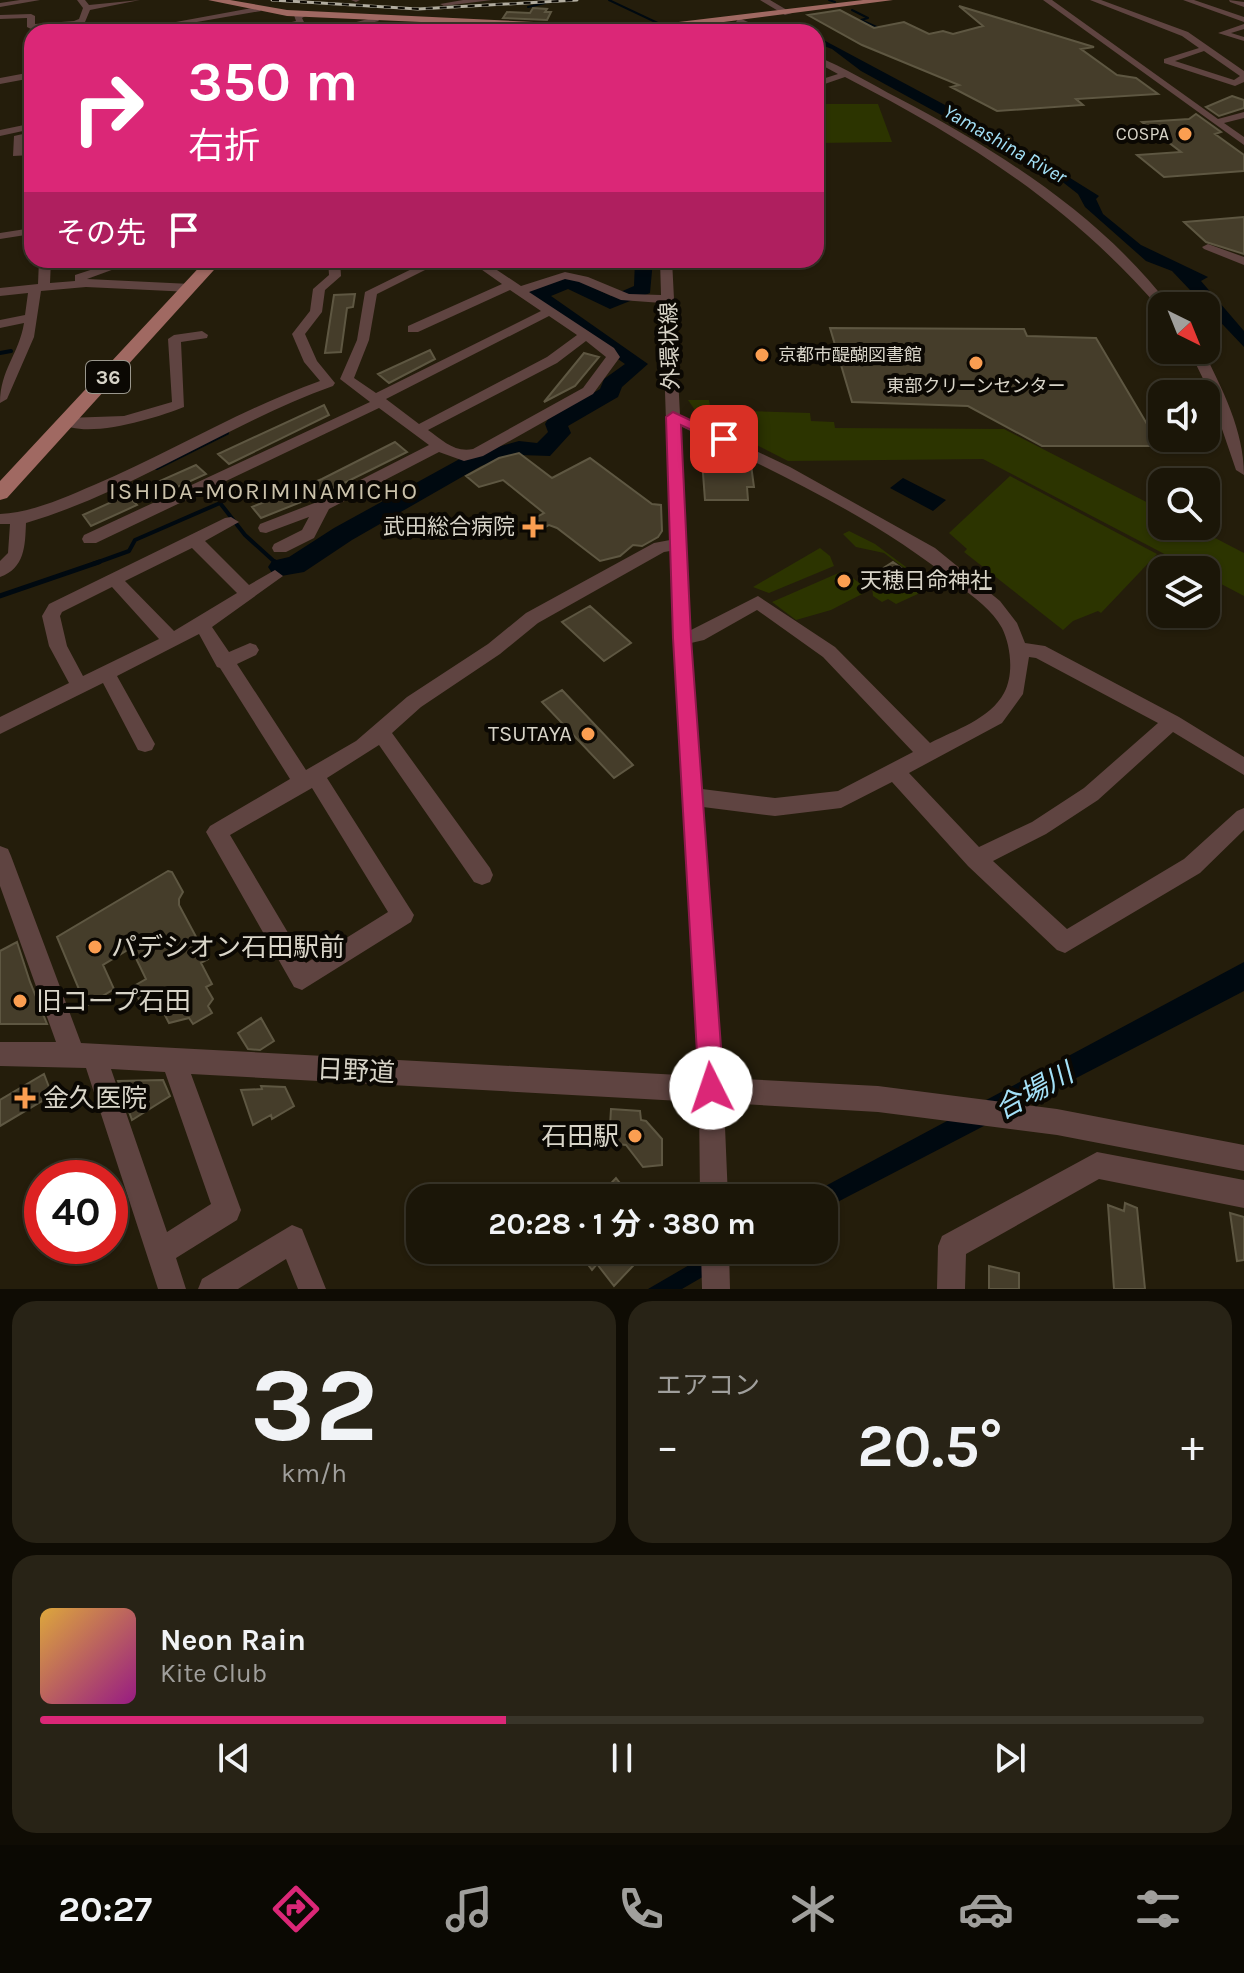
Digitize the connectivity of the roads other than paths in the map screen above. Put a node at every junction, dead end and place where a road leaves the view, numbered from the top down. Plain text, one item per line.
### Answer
1 (36, 0) edge
2 (81, 0) edge
3 (136, 0) edge
4 (213, 0) edge
5 (488, 0) edge
6 (764, 0) edge
7 (888, 0) edge
8 (1047, 0) edge
9 (1094, 0) edge
10 (1187, 0) edge
11 (1233, 0) edge
12 (446, 2) edge
13 (0, 5) edge
14 (1244, 7) edge
15 (87, 8) junction
16 (258, 9) junction
17 (1224, 13) junction
18 (305, 14) junction
19 (786, 14) junction
20 (215, 15) junction
21 (0, 17) edge
22 (376, 19) junction
23 (742, 19) junction
24 (187, 20) junction
25 (431, 22) junction
26 (1244, 23) edge
27 (31, 24) edge
28 (76, 24) edge
29 (163, 24) edge
30 (193, 24) edge
31 (224, 24) edge
32 (292, 24) edge
33 (354, 24) edge
34 (477, 24) edge
35 (706, 24) edge
36 (750, 24) edge
37 (1156, 24) junction
38 (1136, 28) dead end
39 (1244, 39) edge
40 (1181, 46) dead end
41 (1206, 48) junction
42 (1192, 51) junction
43 (824, 63) edge
44 (845, 74) junction
45 (1243, 75) edge
46 (24, 76) edge
47 (0, 81) edge
48 (824, 81) edge
49 (1244, 115) edge
50 (1216, 122) junction
51 (24, 128) edge
52 (0, 133) edge
53 (24, 137) edge
54 (1243, 141) edge
55 (24, 153) edge
56 (24, 232) edge
57 (0, 236) edge
58 (1208, 247) dead end
59 (1244, 261) edge
60 (44, 268) edge
61 (110, 268) edge
62 (208, 268) edge
63 (334, 268) edge
64 (420, 268) edge
65 (486, 268) edge
66 (667, 268) edge
67 (64, 284) junction
68 (40, 288) junction
69 (191, 288) junction
70 (516, 288) junction
71 (0, 292) edge
72 (1151, 292) edge
73 (669, 299) junction
74 (550, 311) junction
75 (31, 318) junction
76 (0, 324) edge
77 (413, 329) dead end
78 (202, 335) dead end
79 (585, 336) junction
80 (1203, 364) edge
81 (347, 379) junction
82 (328, 383) junction
83 (0, 399) edge
84 (378, 400) junction
85 (673, 417) junction
86 (66, 422) junction
87 (419, 429) junction
88 (440, 445) junction
89 (1244, 470) edge
90 (0, 493) edge
91 (323, 506) junction
92 (0, 519) edge
93 (18, 519) junction
94 (231, 522) dead end
95 (266, 528) dead end
96 (90, 539) dead end
97 (194, 540) junction
98 (678, 545) junction
99 (280, 548) dead end
100 (0, 571) edge
101 (275, 576) dead end
102 (114, 579) junction
103 (248, 594) junction
104 (202, 625) junction
105 (682, 638) junction
106 (171, 640) junction
107 (250, 650) dead end
108 (1020, 650) junction
109 (223, 662) junction
110 (106, 672) junction
111 (79, 685) junction
112 (1172, 722) junction
113 (0, 726) edge
114 (381, 732) junction
115 (145, 744) dead end
116 (929, 755) junction
117 (1244, 767) edge
118 (895, 772) junction
119 (309, 780) junction
120 (693, 797) junction
121 (1244, 817) edge
122 (0, 856) edge
123 (976, 859) junction
124 (482, 875) dead end
125 (0, 1054) edge
126 (84, 1056) junction
127 (174, 1062) junction
128 (711, 1088) junction
129 (1244, 1158) edge
130 (714, 1184) edge
131 (1244, 1194) edge
132 (160, 1252) junction
133 (715, 1264) edge
134 (166, 1286) edge
135 (212, 1289) edge
136 (312, 1289) edge
137 (716, 1289) edge
138 (951, 1289) edge

1 - 13 street
2 - 15 street
3 - 15 street
4 - 16 main road
5 - 12 street
6 - 19 street
7 - 19 main road
8 - 50 street
9 - 37 street
10 - 17 street
11 - 14 street
12 - 25 street
14 - 17 street
15 - 28 street
16 - 18 main road
16 - 20 street
17 - 26 street
18 - 22 main road
18 - 32 street
19 - 23 main road
20 - 24 street
20 - 31 street
21 - 27 street
22 - 25 main road
22 - 33 street
23 - 35 main road
23 - 36 street
24 - 29 street
24 - 30 street
25 - 34 main road
26 - 39 street
37 - 38 street
37 - 41 street
40 - 42 street
41 - 42 street
41 - 45 street
42 - 45 street
43 - 44 street
44 - 48 street
44 - 72 street
46 - 47 street
49 - 50 street
50 - 54 street
51 - 52 street
53 - 55 street
56 - 57 street
58 - 59 street
60 - 68 street
61 - 67 street
62 - 69 main road, 36
63 - 82 street
64 - 81 street
65 - 70 street
66 - 73 street, 外環状線
67 - 68 street
67 - 69 street
68 - 71 street
68 - 75 street
69 - 86 main road, 36
70 - 73 street
70 - 74 street
70 - 77 street
73 - 85 street, 外環状線
74 - 79 street
74 - 84 street
75 - 76 street
75 - 83 street
78 - 86 street
79 - 87 street
79 - 88 street
80 - 89 street
81 - 82 street
81 - 84 street
82 - 93 street
84 - 87 street
84 - 96 street
85 - 98 street, 外環状線
85 - 108 street
86 - 90 main road, 36
87 - 88 street
88 - 91 street
91 - 95 street
91 - 99 street
92 - 93 street
93 - 100 street
94 - 97 street
97 - 102 street
97 - 103 street
98 - 105 street, 外環状線
98 - 114 street
101 - 103 street
102 - 106 street
102 - 111 street
103 - 104 street
104 - 106 street
104 - 109 street
105 - 116 street
105 - 120 street, 外環状線
106 - 110 street
107 - 109 street
108 - 112 street
108 - 116 street
109 - 119 street
110 - 111 street
110 - 115 street
111 - 113 street
112 - 117 street
112 - 123 street
114 - 119 street
114 - 124 street
116 - 118 street
118 - 120 street
118 - 123 street
119 - 119 street
120 - 128 street, 外環状線
121 - 123 street
122 - 126 street
125 - 126 street, 日野道
126 - 127 street, 日野道
126 - 132 street
127 - 128 street, 日野道
127 - 132 street
128 - 129 street, 日野道
128 - 130 street, 外環状線
131 - 138 street
132 - 134 street
133 - 137 street
135 - 136 street

